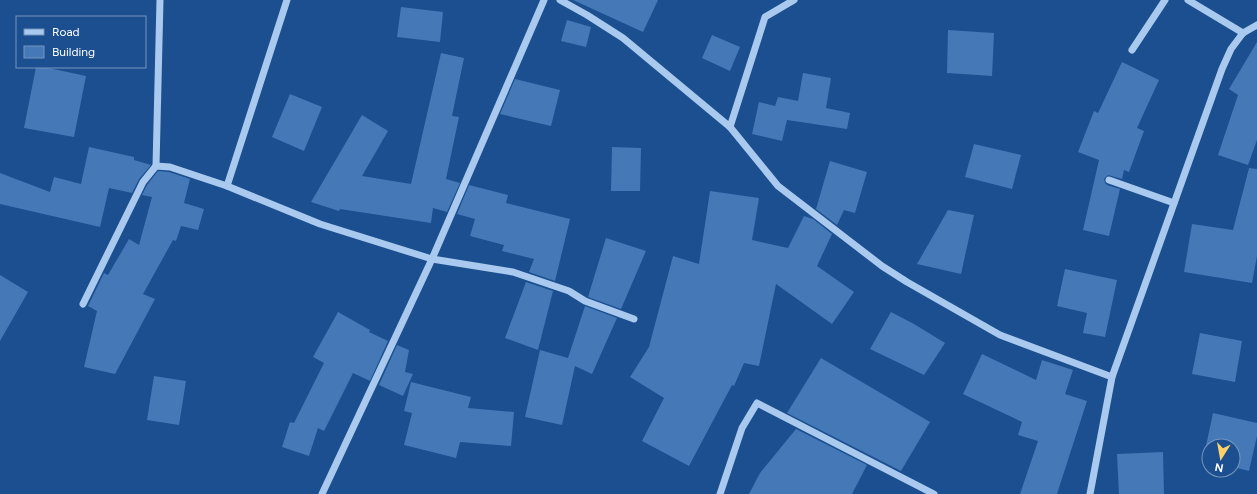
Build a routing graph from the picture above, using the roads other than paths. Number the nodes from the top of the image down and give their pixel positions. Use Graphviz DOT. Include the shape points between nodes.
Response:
graph roads {
  1 [pos="160,0"];
  2 [pos="287,0"];
  3 [pos="544,0"];
  4 [pos="560,0"];
  5 [pos="794,0"];
  6 [pos="1165,0"];
  7 [pos="1188,0"];
  8 [pos="1257,25"];
  9 [pos="1243,33"];
  10 [pos="1132,50"];
  11 [pos="730,127"];
  12 [pos="156,166"];
  13 [pos="1109,180"];
  14 [pos="227,186"];
  15 [pos="1174,203"];
  16 [pos="432,259"];
  17 [pos="83,304"];
  18 [pos="634,319"];
  19 [pos="1112,377"];
  20 [pos="923,491"];
  21 [pos="322,494"];
  22 [pos="720,494"];
  23 [pos="934,494"];
  24 [pos="1090,494"];
  1 -- 12 [label="street"];
  2 -- 14 [label="street"];
  3 -- 16 [label="street"];
  4 -- 11 [label="street" via="623,38"];
  5 -- 11 [label="street" via="765,17"];
  6 -- 10 [label="street"];
  7 -- 9 [label="street"];
  8 -- 9 [label="street"];
  9 -- 15 [label="street" via="1231,49 1222,69"];
  11 -- 19 [label="street" via="778,186 882,266 1000,335"];
  12 -- 14 [label="street" via="170,166"];
  12 -- 17 [label="street" via="143,182"];
  13 -- 15 [label="street"];
  14 -- 16 [label="street" via="320,224"];
  15 -- 19 [label="street"];
  16 -- 18 [label="street" via="513,272"];
  16 -- 21 [label="street"];
  19 -- 24 [label="street"];
  20 -- 22 [label="street" via="870,460 757,403 742,428"];
  20 -- 23 [label="street"];
}
